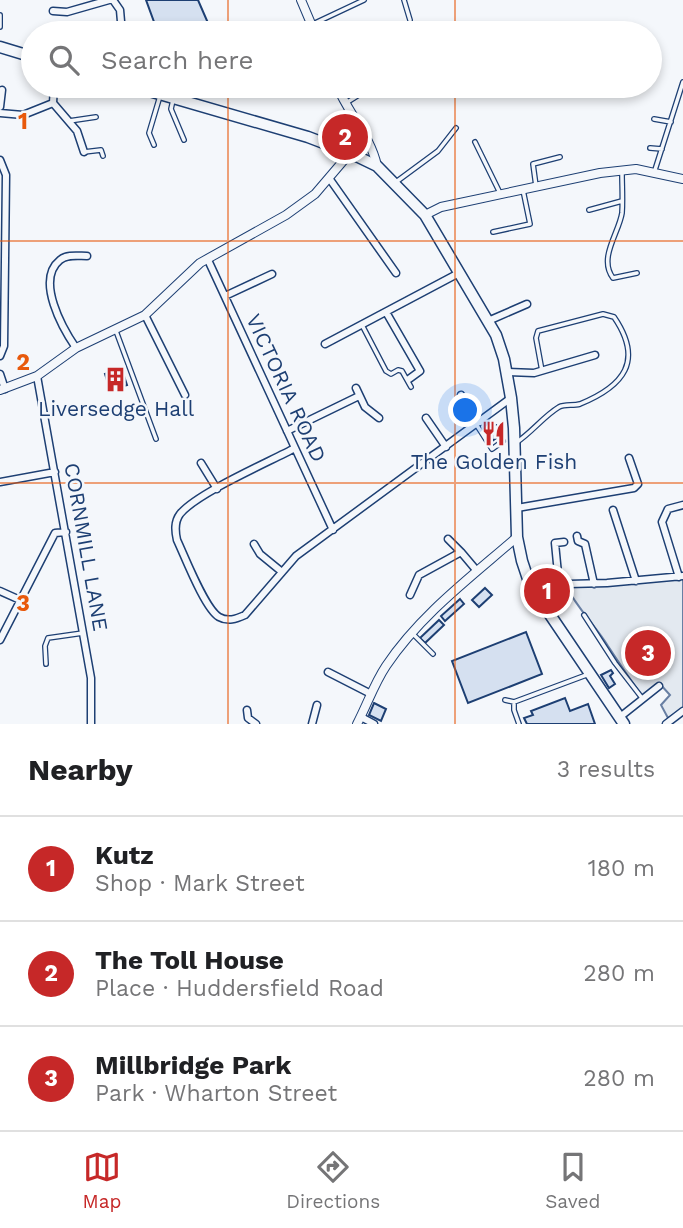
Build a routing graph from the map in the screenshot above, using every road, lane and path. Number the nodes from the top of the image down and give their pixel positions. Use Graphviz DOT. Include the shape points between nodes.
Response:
graph roads {
  1 [pos="111,0"];
  2 [pos="301,0"];
  3 [pos="364,0"];
  4 [pos="404,0"];
  5 [pos="53,11"];
  6 [pos="0,15"];
  7 [pos="410,20"];
  8 [pos="121,21"];
  9 [pos="310,21"];
  10 [pos="327,21"];
  11 [pos="0,27"];
  12 [pos="0,47"];
  13 [pos="21,53"];
  14 [pos="683,82"];
  15 [pos="2,90"];
  16 [pos="53,98"];
  17 [pos="159,98"];
  18 [pos="173,98"];
  19 [pos="342,98"];
  20 [pos="354,98"];
  21 [pos="53,103"];
  22 [pos="345,104"];
  23 [pos="0,107"];
  24 [pos="0,113"];
  25 [pos="96,117"];
  26 [pos="654,119"];
  27 [pos="69,121"];
  28 [pos="671,122"];
  29 [pos="456,128"];
  30 [pos="184,140"];
  31 [pos="475,142"];
  32 [pos="154,145"];
  33 [pos="650,148"];
  34 [pos="662,149"];
  35 [pos="84,152"];
  36 [pos="350,153"];
  37 [pos="103,156"];
  38 [pos="560,157"];
  39 [pos="0,160"];
  40 [pos="377,166"];
  41 [pos="622,170"];
  42 [pos="654,173"];
  43 [pos="329,178"];
  44 [pos="683,179"];
  45 [pos="395,184"];
  46 [pos="537,188"];
  47 [pos="523,190"];
  48 [pos="500,195"];
  49 [pos="622,201"];
  50 [pos="589,210"];
  51 [pos="425,215"];
  52 [pos="493,232"];
  53 [pos="87,256"];
  54 [pos="208,260"];
  55 [pos="461,272"];
  56 [pos="396,273"];
  57 [pos="637,273"];
  58 [pos="272,274"];
  59 [pos="225,296"];
  60 [pos="527,304"];
  61 [pos="386,312"];
  62 [pos="145,315"];
  63 [pos="488,321"];
  64 [pos="362,325"];
  65 [pos="115,329"];
  66 [pos="325,344"];
  67 [pos="76,348"];
  68 [pos="595,355"];
  69 [pos="0,356"];
  70 [pos="542,371"];
  71 [pos="507,372"];
  72 [pos="0,374"];
  73 [pos="37,376"];
  74 [pos="409,379"];
  75 [pos="411,387"];
  76 [pos="356,388"];
  77 [pos="2,389"];
  78 [pos="185,395"];
  79 [pos="461,395"];
  80 [pos="359,396"];
  81 [pos="511,398"];
  82 [pos="379,418"];
  83 [pos="426,418"];
  84 [pos="478,423"];
  85 [pos="287,431"];
  86 [pos="156,439"];
  87 [pos="503,441"];
  88 [pos="446,447"];
  89 [pos="295,448"];
  90 [pos="515,448"];
  91 [pos="629,458"];
  92 [pos="201,463"];
  93 [pos="55,472"];
  94 [pos="0,482"];
  95 [pos="216,489"];
  96 [pos="683,505"];
  97 [pos="517,508"];
  98 [pos="613,510"];
  99 [pos="333,530"];
  100 [pos="66,532"];
  101 [pos="577,536"];
  102 [pos="517,537"];
  103 [pos="448,539"];
  104 [pos="564,542"];
  105 [pos="254,544"];
  106 [pos="461,552"];
  107 [pos="477,571"];
  108 [pos="282,572"];
  109 [pos="681,576"];
  110 [pos="636,581"];
  111 [pos="559,584"];
  112 [pos="594,584"];
  113 [pos="530,585"];
  114 [pos="0,590"];
  115 [pos="410,595"];
  116 [pos="20,600"];
  117 [pos="584,615"];
  118 [pos="83,633"];
  119 [pos="412,633"];
  120 [pos="0,640"];
  121 [pos="433,654"];
  122 [pos="46,664"];
  123 [pos="328,672"];
  124 [pos="590,673"];
  125 [pos="659,686"];
  126 [pos="371,694"];
  127 [pos="643,699"];
  128 [pos="505,700"];
  129 [pos="514,702"];
  130 [pos="317,705"];
  131 [pos="247,710"];
  132 [pos="683,711"];
  133 [pos="359,720"];
  134 [pos="622,721"];
  135 [pos="92,724"];
  136 [pos="256,724"];
  137 [pos="312,724"];
  138 [pos="374,724"];
  139 [pos="519,724"];
  140 [pos="666,724"];
  1 -- 5 [label="street" via="67,12"];
  1 -- 8 [label="street" via="120,10"];
  2 -- 9 [label="street"];
  3 -- 10 [label="lane"];
  4 -- 7 [label="lane"];
  6 -- 11 [label="lane"];
  12 -- 13 [label="main road"];
  14 -- 28 [label="lane"];
  15 -- 23 [label="street"];
  16 -- 21 [label="street"];
  17 -- 32 [label="lane" via="149,132"];
  18 -- 30 [label="lane" via="171,109"];
  18 -- 36 [label="main road"];
  19 -- 22 [label="street"];
  20 -- 22 [label="lane"];
  21 -- 24 [label="street" via="23,115"];
  21 -- 27 [label="street"];
  22 -- 40 [label="street" via="375,153"];
  25 -- 27 [label="lane"];
  26 -- 28 [label="lane"];
  27 -- 35 [label="street" via="78,131"];
  28 -- 34 [label="lane"];
  29 -- 45 [label="lane" via="438,151"];
  31 -- 48 [label="lane"];
  33 -- 34 [label="lane"];
  34 -- 42 [label="lane"];
  35 -- 37 [label="lane" via="101,150"];
  36 -- 40 [label="main road"];
  36 -- 43 [label="street"];
  38 -- 46 [label="lane" via="533,164"];
  39 -- 69 [label="street" via="6,175 4,346"];
  40 -- 45 [label="main road"];
  41 -- 42 [label="street"];
  41 -- 46 [label="street"];
  41 -- 49 [label="lane"];
  42 -- 44 [label="street"];
  43 -- 54 [label="street" via="286,215"];
  43 -- 56 [label="street"];
  45 -- 51 [label="main road"];
  46 -- 47 [label="street"];
  47 -- 48 [label="street"];
  47 -- 52 [label="lane" via="530,224"];
  48 -- 51 [label="street" via="441,207"];
  49 -- 50 [label="lane"];
  49 -- 57 [label="lane" via="609,267 613,278"];
  51 -- 55 [label="main road"];
  53 -- 67 [label="street" via="60,260 51,278 55,312"];
  54 -- 59 [label="street, VICTORIA ROAD"];
  54 -- 62 [label="street"];
  55 -- 61 [label="street"];
  55 -- 63 [label="main road"];
  58 -- 59 [label="street"];
  59 -- 85 [label="street, VICTORIA ROAD"];
  60 -- 63 [label="street"];
  61 -- 64 [label="street"];
  61 -- 74 [label="street" via="420,371"];
  62 -- 65 [label="street"];
  62 -- 78 [label="street"];
  63 -- 71 [label="main road"];
  64 -- 66 [label="street"];
  64 -- 75 [label="lane" via="386,372 402,371"];
  65 -- 67 [label="street"];
  65 -- 86 [label="lane"];
  67 -- 73 [label="street"];
  68 -- 70 [label="street"];
  70 -- 71 [label="street"];
  70 -- 90 [label="lane" via="538,331 603,314 614,317 627,353 624,376 586,401 559,408"];
  71 -- 81 [label="main road"];
  72 -- 77 [label="street"];
  73 -- 77 [label="street"];
  73 -- 93 [label="street, CORNMILL LANE"];
  76 -- 80 [label="street"];
  79 -- 84 [label="street"];
  80 -- 82 [label="street"];
  80 -- 85 [label="street"];
  81 -- 84 [label="street"];
  81 -- 90 [label="main road"];
  83 -- 88 [label="street"];
  84 -- 87 [label="lane" via="492,449"];
  84 -- 88 [label="street"];
  85 -- 89 [label="street, VICTORIA ROAD"];
  88 -- 99 [label="street"];
  89 -- 95 [label="street"];
  89 -- 99 [label="street, VICTORIA ROAD"];
  90 -- 97 [label="main road"];
  91 -- 97 [label="street" via="638,484 634,488"];
  92 -- 95 [label="street"];
  93 -- 94 [label="street"];
  93 -- 100 [label="street, CORNMILL LANE"];
  95 -- 108 [label="street" via="179,515 175,528 210,610 234,620 245,615"];
  96 -- 109 [label="street" via="667,509 662,522"];
  97 -- 102 [label="main road"];
  98 -- 110 [label="street"];
  99 -- 108 [label="street"];
  100 -- 116 [label="street" via="55,533"];
  100 -- 118 [label="street, CORNMILL LANE"];
  101 -- 112 [label="street" via="585,544"];
  102 -- 107 [label="street"];
  102 -- 113 [label="main road"];
  103 -- 106 [label="street"];
  104 -- 111 [label="street" via="555,543"];
  105 -- 108 [label="street"];
  106 -- 107 [label="street"];
  106 -- 115 [label="street" via="419,575"];
  107 -- 119 [label="street"];
  109 -- 110 [label="street"];
  110 -- 112 [label="street"];
  111 -- 112 [label="street"];
  111 -- 113 [label="street"];
  113 -- 124 [label="main road"];
  114 -- 116 [label="street"];
  116 -- 120 [label="street"];
  117 -- 127 [label="lane"];
  118 -- 122 [label="lane" via="48,638"];
  118 -- 135 [label="street, CORNMILL LANE" via="91,678"];
  119 -- 121 [label="lane"];
  119 -- 126 [label="street"];
  123 -- 126 [label="street"];
  124 -- 129 [label="lane"];
  124 -- 134 [label="main road"];
  125 -- 127 [label="street"];
  126 -- 133 [label="street"];
  127 -- 134 [label="street"];
  128 -- 129 [label="lane"];
  129 -- 139 [label="lane"];
  130 -- 137 [label="street"];
  131 -- 136 [label="street"];
  132 -- 140 [label="street"];
  133 -- 138 [label="street"];
}
